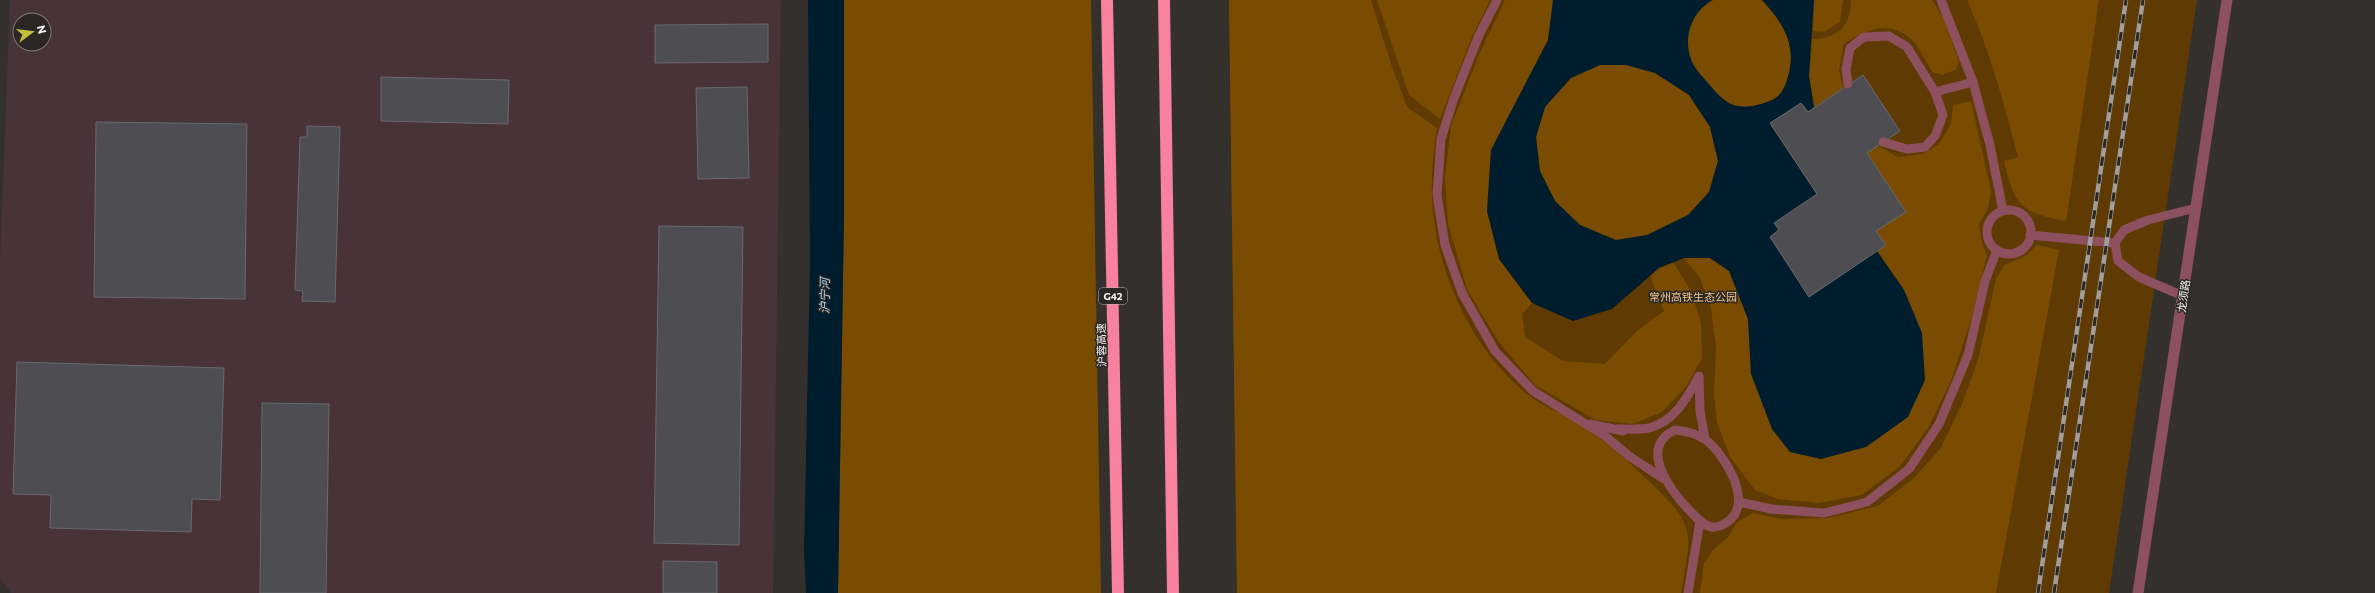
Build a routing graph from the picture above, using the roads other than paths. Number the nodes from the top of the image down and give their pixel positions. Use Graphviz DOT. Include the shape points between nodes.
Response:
graph roads {
  1 [pos="1107,0"];
  2 [pos="1164,0"];
  3 [pos="1497,0"];
  4 [pos="1941,0"];
  5 [pos="2227,0"];
  6 [pos="1973,82"];
  7 [pos="1848,84"];
  8 [pos="1935,92"];
  9 [pos="1883,142"];
  10 [pos="2196,208"];
  11 [pos="2004,211"];
  12 [pos="2030,235"];
  13 [pos="2115,243"];
  14 [pos="1997,250"];
  15 [pos="2183,296"];
  16 [pos="1668,419"];
  17 [pos="1587,424"];
  18 [pos="1618,430"];
  19 [pos="1675,430"];
  20 [pos="1661,432"];
  21 [pos="1705,439"];
  22 [pos="1659,445"];
  23 [pos="1664,479"];
  24 [pos="1739,502"];
  25 [pos="1700,521"];
  26 [pos="1118,593"];
  27 [pos="1173,593"];
  28 [pos="1688,593"];
  29 [pos="2138,593"];
  1 -- 26 [label="highway, 沪蓉高速 / G42"];
  2 -- 27 [label="highway"];
  3 -- 17 [label="lane" via="1479,36 1454,98 1441,139 1437,195 1445,245 1462,293 1495,351 1533,391"];
  4 -- 6 [label="lane"];
  5 -- 10 [label="street, 龙须路"];
  6 -- 8 [label="lane"];
  6 -- 11 [label="lane"];
  7 -- 8 [label="lane" via="1846,69 1850,48 1864,37 1889,36 1907,47"];
  8 -- 9 [label="lane" via="1943,115 1936,136 1925,147 1907,149"];
  10 -- 13 [label="lane" via="2148,220 2124,230"];
  10 -- 15 [label="street, 龙须路"];
  11 -- 12 [label="lane" via="2018,212 2023,216 2030,228"];
  11 -- 14 [label="lane" via="1992,218 1987,232 1991,245"];
  12 -- 13 [label="lane"];
  12 -- 14 [label="lane" via="2028,242 2018,252 2004,253"];
  13 -- 15 [label="lane" via="2118,262 2139,277"];
  14 -- 24 [label="lane" via="1985,281 1968,356 1940,424 1909,469 1867,502 1824,513 1771,509"];
  15 -- 29 [label="street, 龙须路"];
  16 -- 18 [label="lane" via="1648,428"];
  16 -- 20 [label="lane"];
  16 -- 21 [label="lane" via="1686,400 1700,376 1700,411"];
  17 -- 18 [label="lane"];
  17 -- 23 [label="lane"];
  18 -- 20 [label="lane"];
  19 -- 20 [label="lane"];
  19 -- 21 [label="lane"];
  19 -- 22 [label="lane" via="1664,435"];
  20 -- 22 [label="lane" via="1657,441"];
  21 -- 24 [label="lane" via="1723,457 1737,486"];
  22 -- 23 [label="lane" via="1659,462"];
  23 -- 25 [label="lane"];
  24 -- 25 [label="lane" via="1734,516 1723,525 1710,527"];
  25 -- 28 [label="lane"];
}
